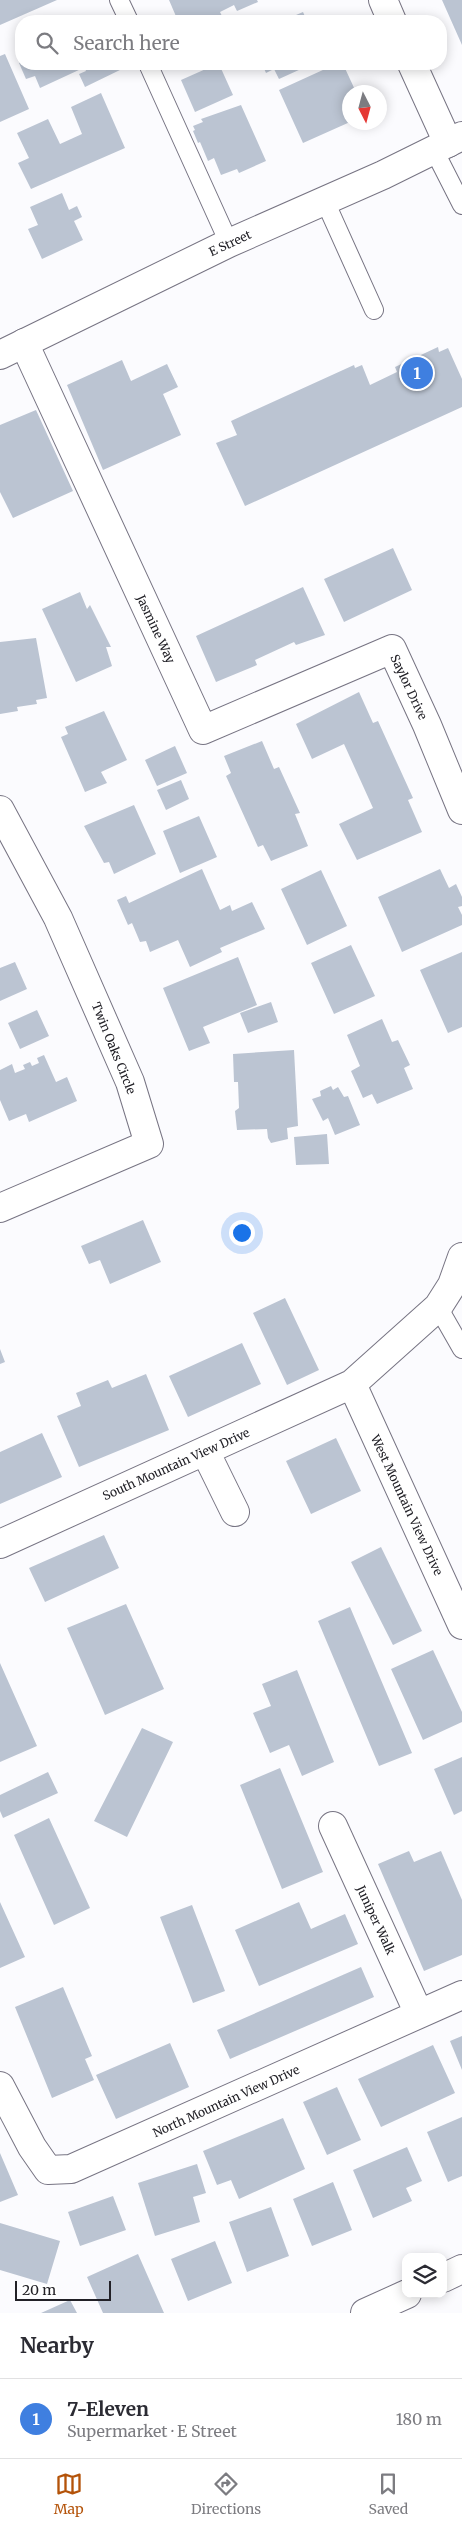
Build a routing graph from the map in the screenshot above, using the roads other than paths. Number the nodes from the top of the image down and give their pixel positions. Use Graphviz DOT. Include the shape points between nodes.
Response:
graph roads {
  1 [pos="119,0"];
  2 [pos="383,0"];
  3 [pos="126,15"];
  4 [pos="389,15"];
  5 [pos="151,70"];
  6 [pos="415,70"];
  7 [pos="448,143"];
  8 [pos="324,199"];
  9 [pos="462,205"];
  10 [pos="229,243"];
  11 [pos="374,310"];
  12 [pos="7,349"];
  13 [pos="392,648"];
  14 [pos="0,810"];
  15 [pos="462,810"];
  16 [pos="0,1208"];
  17 [pos="462,1257"];
  18 [pos="438,1307"];
  19 [pos="462,1349"];
  20 [pos="352,1384"];
  21 [pos="205,1451"];
  22 [pos="235,1512"];
  23 [pos="0,1544"];
  24 [pos="462,1625"];
  25 [pos="333,1826"];
  26 [pos="462,1995"];
  27 [pos="419,2014"];
  28 [pos="0,2086"];
  29 [pos="462,2269"];
  30 [pos="447,2276"];
  31 [pos="403,2302"];
  32 [pos="365,2313"];
  1 -- 3 [label="lane"];
  2 -- 4 [label="street"];
  5 -- 10 [label="lane"];
  6 -- 7 [label="street"];
  7 -- 8 [label="street, E Street"];
  7 -- 9 [label="lane"];
  8 -- 10 [label="street, E Street"];
  8 -- 11 [label="lane"];
  10 -- 12 [label="street, E Street"];
  12 -- 13 [label="street, Jasmine Way" via="151,618 203,730"];
  13 -- 15 [label="street, Saylor Drive"];
  14 -- 16 [label="street, Twin Oaks Circle" via="58,918 130,1082 149,1144"];
  17 -- 18 [label="street, South Mountain View Drive" via="452,1285"];
  18 -- 19 [label="lane"];
  18 -- 20 [label="street, South Mountain View Drive"];
  20 -- 21 [label="street, South Mountain View Drive"];
  20 -- 24 [label="street, West Mountain View Drive"];
  21 -- 22 [label="street"];
  21 -- 23 [label="street, South Mountain View Drive"];
  25 -- 27 [label="street, Juniper Walk"];
  26 -- 27 [label="street, North Mountain View Drive"];
  27 -- 28 [label="street, North Mountain View Drive" via="71,2169 48,2170 32,2148"];
  29 -- 30 [label="street"];
  31 -- 32 [label="street"];
}
